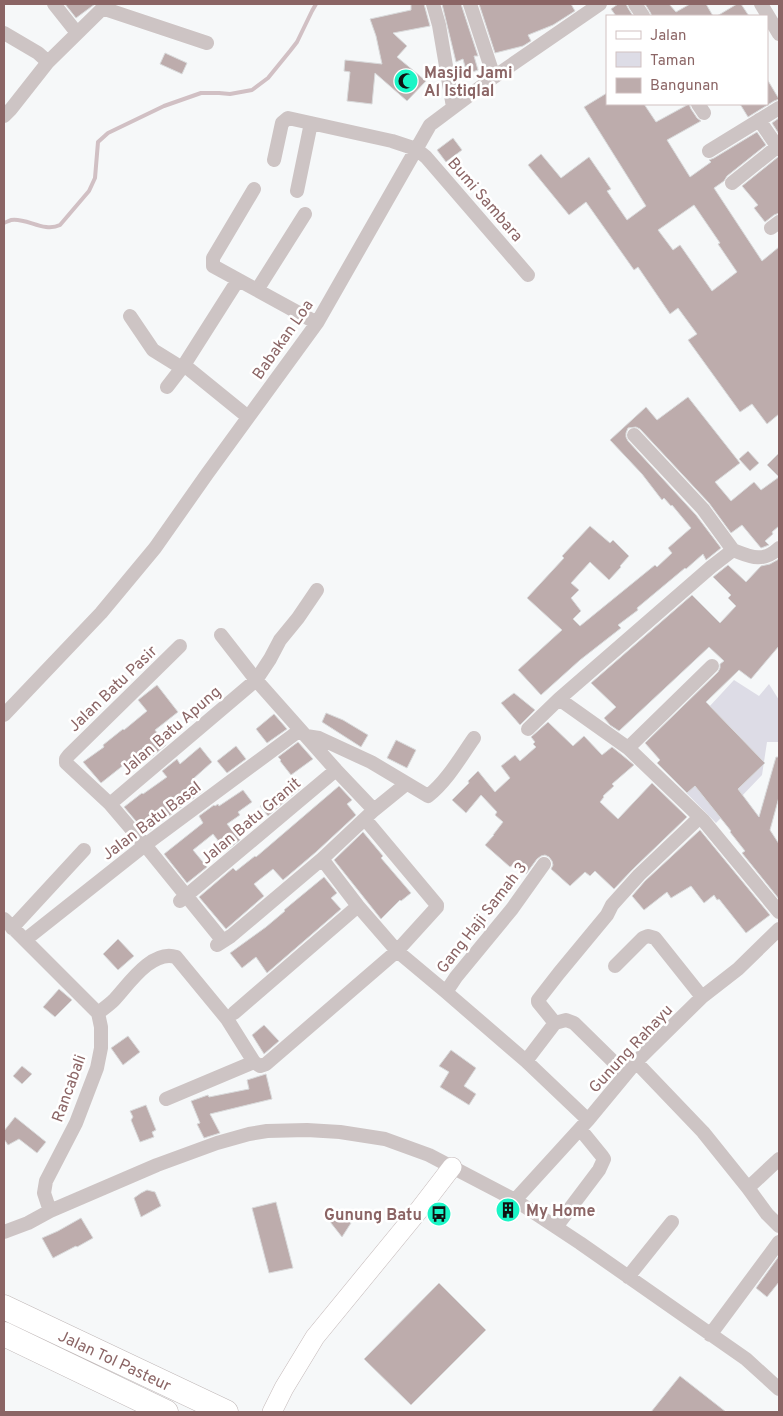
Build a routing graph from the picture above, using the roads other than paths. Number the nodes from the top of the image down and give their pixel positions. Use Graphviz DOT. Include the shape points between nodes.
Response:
graph roads {
  1 [pos="54,4"];
  2 [pos="433,4"];
  3 [pos="470,4"];
  4 [pos="600,4"];
  5 [pos="635,4"];
  6 [pos="761,4"];
  7 [pos="105,6"];
  8 [pos="642,15"];
  9 [pos="768,15"];
  10 [pos="768,16"];
  11 [pos="4,33"];
  12 [pos="77,33"];
  13 [pos="779,34"];
  14 [pos="207,43"];
  15 [pos="48,62"];
  16 [pos="494,77"];
  17 [pos="453,107"];
  18 [pos="779,108"];
  19 [pos="4,116"];
  20 [pos="759,120"];
  21 [pos="311,123"];
  22 [pos="778,148"];
  23 [pos="416,149"];
  24 [pos="709,151"];
  25 [pos="274,160"];
  26 [pos="732,183"];
  27 [pos="254,189"];
  28 [pos="297,191"];
  29 [pos="305,214"];
  30 [pos="528,275"];
  31 [pos="238,280"];
  32 [pos="257,290"];
  33 [pos="130,316"];
  34 [pos="317,323"];
  35 [pos="183,366"];
  36 [pos="167,387"];
  37 [pos="248,417"];
  38 [pos="634,435"];
  39 [pos="779,548"];
  40 [pos="733,550"];
  41 [pos="316,590"];
  42 [pos="221,635"];
  43 [pos="180,646"];
  44 [pos="712,666"];
  45 [pos="254,681"];
  46 [pos="559,699"];
  47 [pos="4,715"];
  48 [pos="528,729"];
  49 [pos="303,733"];
  50 [pos="474,738"];
  51 [pos="628,748"];
  52 [pos="336,770"];
  53 [pos="406,784"];
  54 [pos="110,804"];
  55 [pos="370,814"];
  56 [pos="700,817"];
  57 [pos="142,848"];
  58 [pos="84,850"];
  59 [pos="322,859"];
  60 [pos="544,864"];
  61 [pos="183,898"];
  62 [pos="358,906"];
  63 [pos="779,912"];
  64 [pos="8,923"];
  65 [pos="779,929"];
  66 [pos="25,940"];
  67 [pos="397,951"];
  68 [pos="614,966"];
  69 [pos="446,992"];
  70 [pos="702,997"];
  71 [pos="98,1013"];
  72 [pos="234,1013"];
  73 [pos="554,1023"];
  74 [pos="526,1061"];
  75 [pos="254,1062"];
  76 [pos="636,1062"];
  77 [pos="626,1074"];
  78 [pos="166,1099"];
  79 [pos="584,1125"];
  80 [pos="779,1159"];
  81 [pos="452,1167"];
  82 [pos="748,1188"];
  83 [pos="515,1200"];
  84 [pos="50,1211"];
  85 [pos="672,1222"];
  86 [pos="779,1226"];
  87 [pos="556,1227"];
  88 [pos="4,1232"];
  89 [pos="779,1242"];
  90 [pos="628,1277"];
  91 [pos="4,1307"];
  92 [pos="4,1334"];
  93 [pos="710,1335"];
  94 [pos="779,1389"];
  95 [pos="166,1412"];
  96 [pos="226,1412"];
  97 [pos="272,1412"];
  1 -- 12 [label="street"];
  2 -- 17 [label="street"];
  3 -- 16 [label="street"];
  4 -- 16 [label="street, Babakan Loa"];
  5 -- 8 [label="street"];
  6 -- 9 [label="street"];
  7 -- 12 [label="street"];
  7 -- 14 [label="street"];
  10 -- 13 [label="street"];
  11 -- 15 [label="street"];
  12 -- 15 [label="street"];
  15 -- 19 [label="street"];
  16 -- 17 [label="street, Babakan Loa"];
  17 -- 23 [label="street, Babakan Loa" via="430,125"];
  18 -- 20 [label="street"];
  20 -- 22 [label="street"];
  20 -- 24 [label="street"];
  21 -- 23 [label="street"];
  21 -- 25 [label="street" via="288,118 282,122"];
  21 -- 28 [label="street"];
  22 -- 26 [label="street"];
  23 -- 30 [label="street, Bumi Sambara"];
  23 -- 34 [label="street, Babakan Loa"];
  27 -- 31 [label="street" via="213,258 212,266"];
  29 -- 32 [label="street"];
  31 -- 32 [label="street"];
  31 -- 35 [label="street"];
  32 -- 34 [label="street"];
  33 -- 35 [label="street" via="153,350"];
  34 -- 37 [label="street, Babakan Loa"];
  35 -- 36 [label="street"];
  35 -- 37 [label="street"];
  37 -- 47 [label="street, Babakan Loa" via="155,548 102,613"];
  38 -- 40 [label="street" via="703,509"];
  39 -- 40 [label="street" via="760,559"];
  40 -- 46 [label="street"];
  41 -- 45 [label="street, Jalan Batu Apung"];
  42 -- 45 [label="street"];
  43 -- 54 [label="street, Jalan Batu Pasir" via="66,759 66,763"];
  44 -- 51 [label="street"];
  45 -- 49 [label="street"];
  45 -- 54 [label="street, Jalan Batu Apung"];
  46 -- 48 [label="street"];
  46 -- 51 [label="street"];
  49 -- 52 [label="street"];
  49 -- 53 [label="street" via="371,762"];
  49 -- 57 [label="street, Jalan Batu Basal"];
  50 -- 53 [label="street" via="428,796"];
  51 -- 56 [label="street"];
  52 -- 55 [label="street"];
  52 -- 61 [label="street, Jalan Batu Granit"];
  53 -- 55 [label="street"];
  54 -- 57 [label="street"];
  55 -- 59 [label="street"];
  55 -- 67 [label="street" via="437,905"];
  56 -- 63 [label="street"];
  56 -- 73 [label="street" via="612,905 538,1000"];
  57 -- 61 [label="street"];
  57 -- 66 [label="street, Jalan Batu Basal"];
  58 -- 64 [label="street"];
  59 -- 61 [label="street" via="223,941"];
  59 -- 62 [label="street"];
  60 -- 69 [label="street, Gang Haji Samah 3"];
  62 -- 67 [label="street"];
  62 -- 72 [label="street"];
  64 -- 66 [label="street"];
  65 -- 70 [label="street, Gunung Rahayu" via="738,969"];
  66 -- 71 [label="street"];
  67 -- 69 [label="street"];
  67 -- 75 [label="street" via="266,1064 260,1066"];
  68 -- 70 [label="street" via="643,938 655,938"];
  69 -- 74 [label="street"];
  70 -- 76 [label="street, Gunung Rahayu"];
  71 -- 75 [label="street" via="134,976 156,959 170,955 176,957 227,1019"];
  71 -- 84 [label="street, Rancabali" via="101,1048 97,1068 76,1123 46,1181 44,1193"];
  73 -- 74 [label="street"];
  73 -- 77 [label="street" via="566,1020 574,1023"];
  74 -- 79 [label="street"];
  75 -- 78 [label="street"];
  76 -- 77 [label="street, Gunung Rahayu"];
  76 -- 82 [label="street" via="703,1132"];
  77 -- 79 [label="street, Gunung Rahayu"];
  79 -- 83 [label="street, Gunung Rahayu"];
  79 -- 87 [label="street" via="604,1159"];
  80 -- 82 [label="street"];
  81 -- 83 [label="street"];
  81 -- 84 [label="street" via="385,1139 307,1130 267,1132 249,1134 189,1153"];
  81 -- 97 [label="street" via="315,1337"];
  82 -- 86 [label="street"];
  83 -- 87 [label="street"];
  84 -- 88 [label="street"];
  85 -- 90 [label="street"];
  87 -- 90 [label="street"];
  89 -- 93 [label="street"];
  90 -- 93 [label="street"];
  91 -- 96 [label="highway, Jalan Tol Pasteur"];
  92 -- 95 [label="highway, Jalan Tol Pasteur"];
  93 -- 94 [label="street" via="746,1359"];
}
